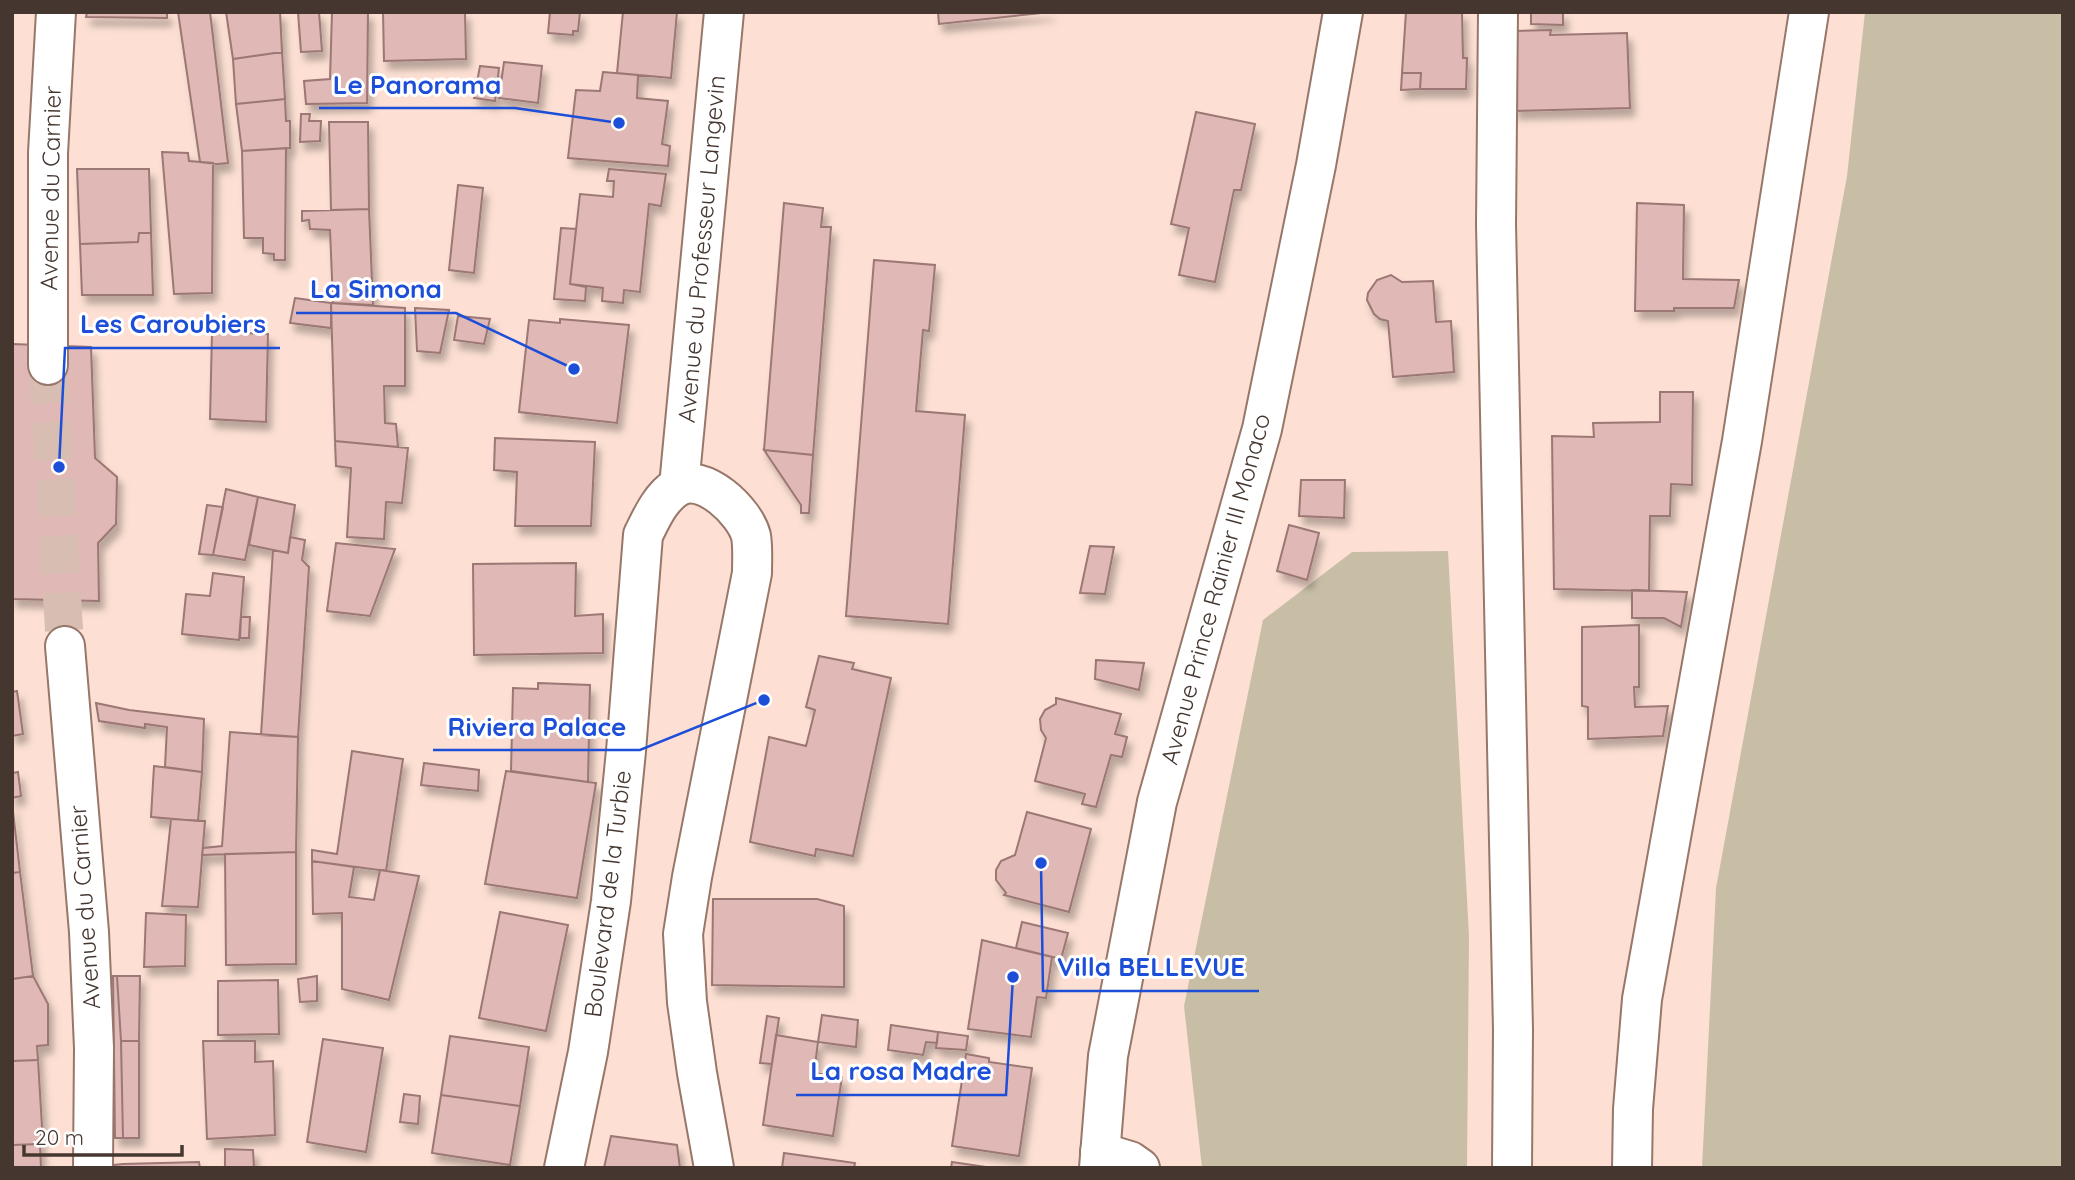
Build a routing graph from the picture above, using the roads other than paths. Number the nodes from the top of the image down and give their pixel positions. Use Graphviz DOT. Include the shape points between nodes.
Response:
graph roads {
  1 [pos="57,12"];
  2 [pos="724,12"];
  3 [pos="1343,12"];
  4 [pos="1498,12"];
  5 [pos="1809,12"];
  6 [pos="48,365"];
  7 [pos="679,486"];
  8 [pos="65,646"];
  9 [pos="1099,1160"];
  10 [pos="93,1168"];
  11 [pos="564,1168"];
  12 [pos="714,1168"];
  13 [pos="1140,1168"];
  14 [pos="1512,1168"];
  15 [pos="1632,1168"];
  1 -- 6 [label="street, Avenue du Carnier" via="48,153"];
  2 -- 7 [label="street, Avenue du Professeur Langevin"];
  3 -- 9 [label="street, Avenue Prince Rainier III Monaco" via="1262,429 1157,802 1108,1056"];
  4 -- 14 [label="street" via="1496,224"];
  5 -- 15 [label="street" via="1742,441 1642,999"];
  7 -- 11 [label="street, Boulevard de la Turbie" via="658,505 643,535 611,901 588,1052"];
  7 -- 12 [label="street" via="697,484 712,490 737,510 751,534 752,573 683,934 687,1002"];
  8 -- 10 [label="street, Avenue du Carnier" via="89,932"];
  9 -- 13 [label="street" via="1130,1161"];
}
